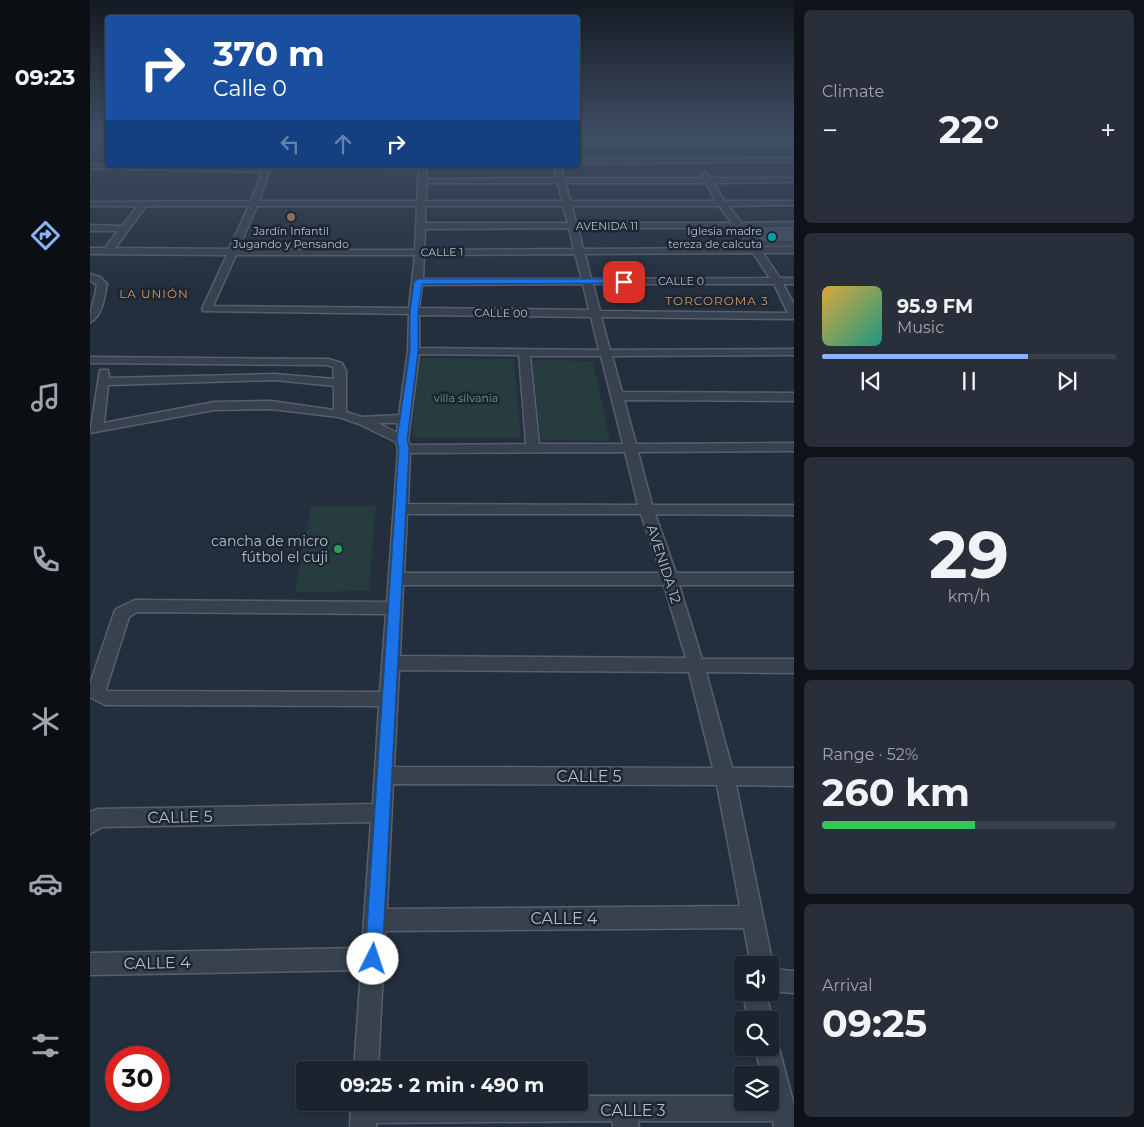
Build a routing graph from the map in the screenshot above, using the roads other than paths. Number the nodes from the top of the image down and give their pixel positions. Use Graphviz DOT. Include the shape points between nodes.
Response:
graph roads {
  1 [pos="260,185"];
  2 [pos="423,185"];
  3 [pos="563,185"];
  4 [pos="711,185"];
  5 [pos="421,202"];
  6 [pos="567,202"];
  7 [pos="794,202"];
  8 [pos="721,203"];
  9 [pos="90,204"];
  10 [pos="144,204"];
  11 [pos="254,204"];
  12 [pos="739,225"];
  13 [pos="794,225"];
  14 [pos="420,226"];
  15 [pos="572,226"];
  16 [pos="90,228"];
  17 [pos="125,229"];
  18 [pos="578,250"];
  19 [pos="756,250"];
  20 [pos="794,250"];
  21 [pos="90,251"];
  22 [pos="108,251"];
  23 [pos="233,252"];
  24 [pos="419,252"];
  25 [pos="90,277"];
  26 [pos="777,281"];
  27 [pos="794,281"];
  28 [pos="418,282"];
  29 [pos="586,282"];
  30 [pos="414,312"];
  31 [pos="595,315"];
  32 [pos="794,315"];
  33 [pos="90,319"];
  34 [pos="414,351"];
  35 [pos="524,352"];
  36 [pos="794,352"];
  37 [pos="605,353"];
  38 [pos="90,360"];
  39 [pos="106,360"];
  40 [pos="103,382"];
  41 [pos="339,383"];
  42 [pos="616,396"];
  43 [pos="794,397"];
  44 [pos="340,414"];
  45 [pos="404,419"];
  46 [pos="363,420"];
  47 [pos="93,428"];
  48 [pos="403,444"];
  49 [pos="794,447"];
  50 [pos="533,448"];
  51 [pos="630,448"];
  52 [pos="400,509"];
  53 [pos="646,509"];
  54 [pos="794,510"];
  55 [pos="396,579"];
  56 [pos="670,579"];
  57 [pos="794,579"];
  58 [pos="394,608"];
  59 [pos="391,663"];
  60 [pos="696,666"];
  61 [pos="794,666"];
  62 [pos="389,699"];
  63 [pos="384,775"];
  64 [pos="725,777"];
  65 [pos="794,777"];
  66 [pos="382,813"];
  67 [pos="94,822"];
  68 [pos="752,917"];
  69 [pos="376,920"];
  70 [pos="760,956"];
  71 [pos="373,959"];
  72 [pos="90,964"];
  73 [pos="779,981"];
  74 [pos="794,982"];
  75 [pos="769,1056"];
  76 [pos="367,1061"];
  77 [pos="364,1113"];
  78 [pos="625,1118"];
  79 [pos="785,1118"];
  1 -- 11 [label="street"];
  2 -- 5 [label="street"];
  3 -- 6 [label="street, AVENIDA 12"];
  4 -- 8 [label="street"];
  5 -- 6 [label="street"];
  5 -- 11 [label="street"];
  5 -- 14 [label="street"];
  6 -- 8 [label="street"];
  6 -- 15 [label="street, AVENIDA 12"];
  7 -- 8 [label="street"];
  8 -- 12 [label="street"];
  9 -- 10 [label="street"];
  10 -- 11 [label="street"];
  10 -- 17 [label="street"];
  11 -- 23 [label="street"];
  12 -- 13 [label="street, AVENIDA 11"];
  12 -- 15 [label="street, AVENIDA 11"];
  12 -- 19 [label="street"];
  14 -- 15 [label="street, AVENIDA 11"];
  14 -- 24 [label="street"];
  15 -- 18 [label="street, AVENIDA 12"];
  16 -- 17 [label="street"];
  17 -- 22 [label="street"];
  18 -- 19 [label="street, CALLE 1"];
  18 -- 24 [label="street, CALLE 1"];
  18 -- 29 [label="street, AVENIDA 12"];
  19 -- 20 [label="street, CALLE 1"];
  19 -- 26 [label="street"];
  21 -- 22 [label="street, CALLE 1"];
  22 -- 23 [label="street, CALLE 1"];
  23 -- 24 [label="street, CALLE 1"];
  23 -- 30 [label="street, CALLE 00" via="207,309"];
  24 -- 28 [label="street"];
  25 -- 33 [label="street" via="102,284 100,299"];
  26 -- 27 [label="street, CALLE 0"];
  26 -- 29 [label="street, CALLE 0"];
  26 -- 32 [label="street"];
  28 -- 29 [label="street, CALLE 0"];
  28 -- 30 [label="street"];
  29 -- 31 [label="street, AVENIDA 12"];
  30 -- 31 [label="street, CALLE 00"];
  30 -- 34 [label="street"];
  31 -- 32 [label="street, CALLE 00"];
  31 -- 37 [label="street, AVENIDA 12"];
  34 -- 35 [label="street"];
  34 -- 45 [label="street"];
  35 -- 37 [label="street"];
  35 -- 50 [label="street"];
  36 -- 37 [label="street"];
  37 -- 42 [label="street, AVENIDA 12"];
  38 -- 39 [label="street"];
  39 -- 40 [label="street"];
  39 -- 41 [label="street" via="328,362 338,365"];
  40 -- 41 [label="street" via="275,377"];
  40 -- 47 [label="street"];
  41 -- 44 [label="street"];
  42 -- 43 [label="street"];
  42 -- 51 [label="street, AVENIDA 12"];
  44 -- 46 [label="street"];
  44 -- 47 [label="street" via="271,405 214,406"];
  45 -- 46 [label="street"];
  45 -- 48 [label="street"];
  46 -- 48 [label="street"];
  48 -- 50 [label="street"];
  48 -- 52 [label="street"];
  49 -- 51 [label="street"];
  50 -- 51 [label="street"];
  51 -- 53 [label="street, AVENIDA 12"];
  52 -- 53 [label="street"];
  52 -- 55 [label="street"];
  53 -- 54 [label="street"];
  53 -- 56 [label="street, AVENIDA 12"];
  55 -- 56 [label="street"];
  55 -- 58 [label="street"];
  56 -- 57 [label="street"];
  56 -- 60 [label="street, AVENIDA 12"];
  58 -- 59 [label="street"];
  58 -- 62 [label="street" via="135,606 122,613 96,692 105,698"];
  59 -- 60 [label="street"];
  59 -- 62 [label="street"];
  60 -- 61 [label="street"];
  60 -- 64 [label="street, AVENIDA 12"];
  62 -- 63 [label="street"];
  63 -- 64 [label="street, CALLE 5"];
  63 -- 66 [label="street"];
  64 -- 65 [label="street, CALLE 5"];
  64 -- 68 [label="street, AVENIDA 12"];
  66 -- 67 [label="street, CALLE 5"];
  66 -- 69 [label="street"];
  68 -- 69 [label="street, CALLE 4"];
  68 -- 70 [label="street, AVENIDA 12"];
  69 -- 71 [label="street"];
  71 -- 72 [label="street, CALLE 4"];
  71 -- 76 [label="street"];
  73 -- 74 [label="street"];
  75 -- 79 [label="street"];
  77 -- 78 [label="street, CALLE 3"];
  78 -- 79 [label="street, CALLE 3"];
}
